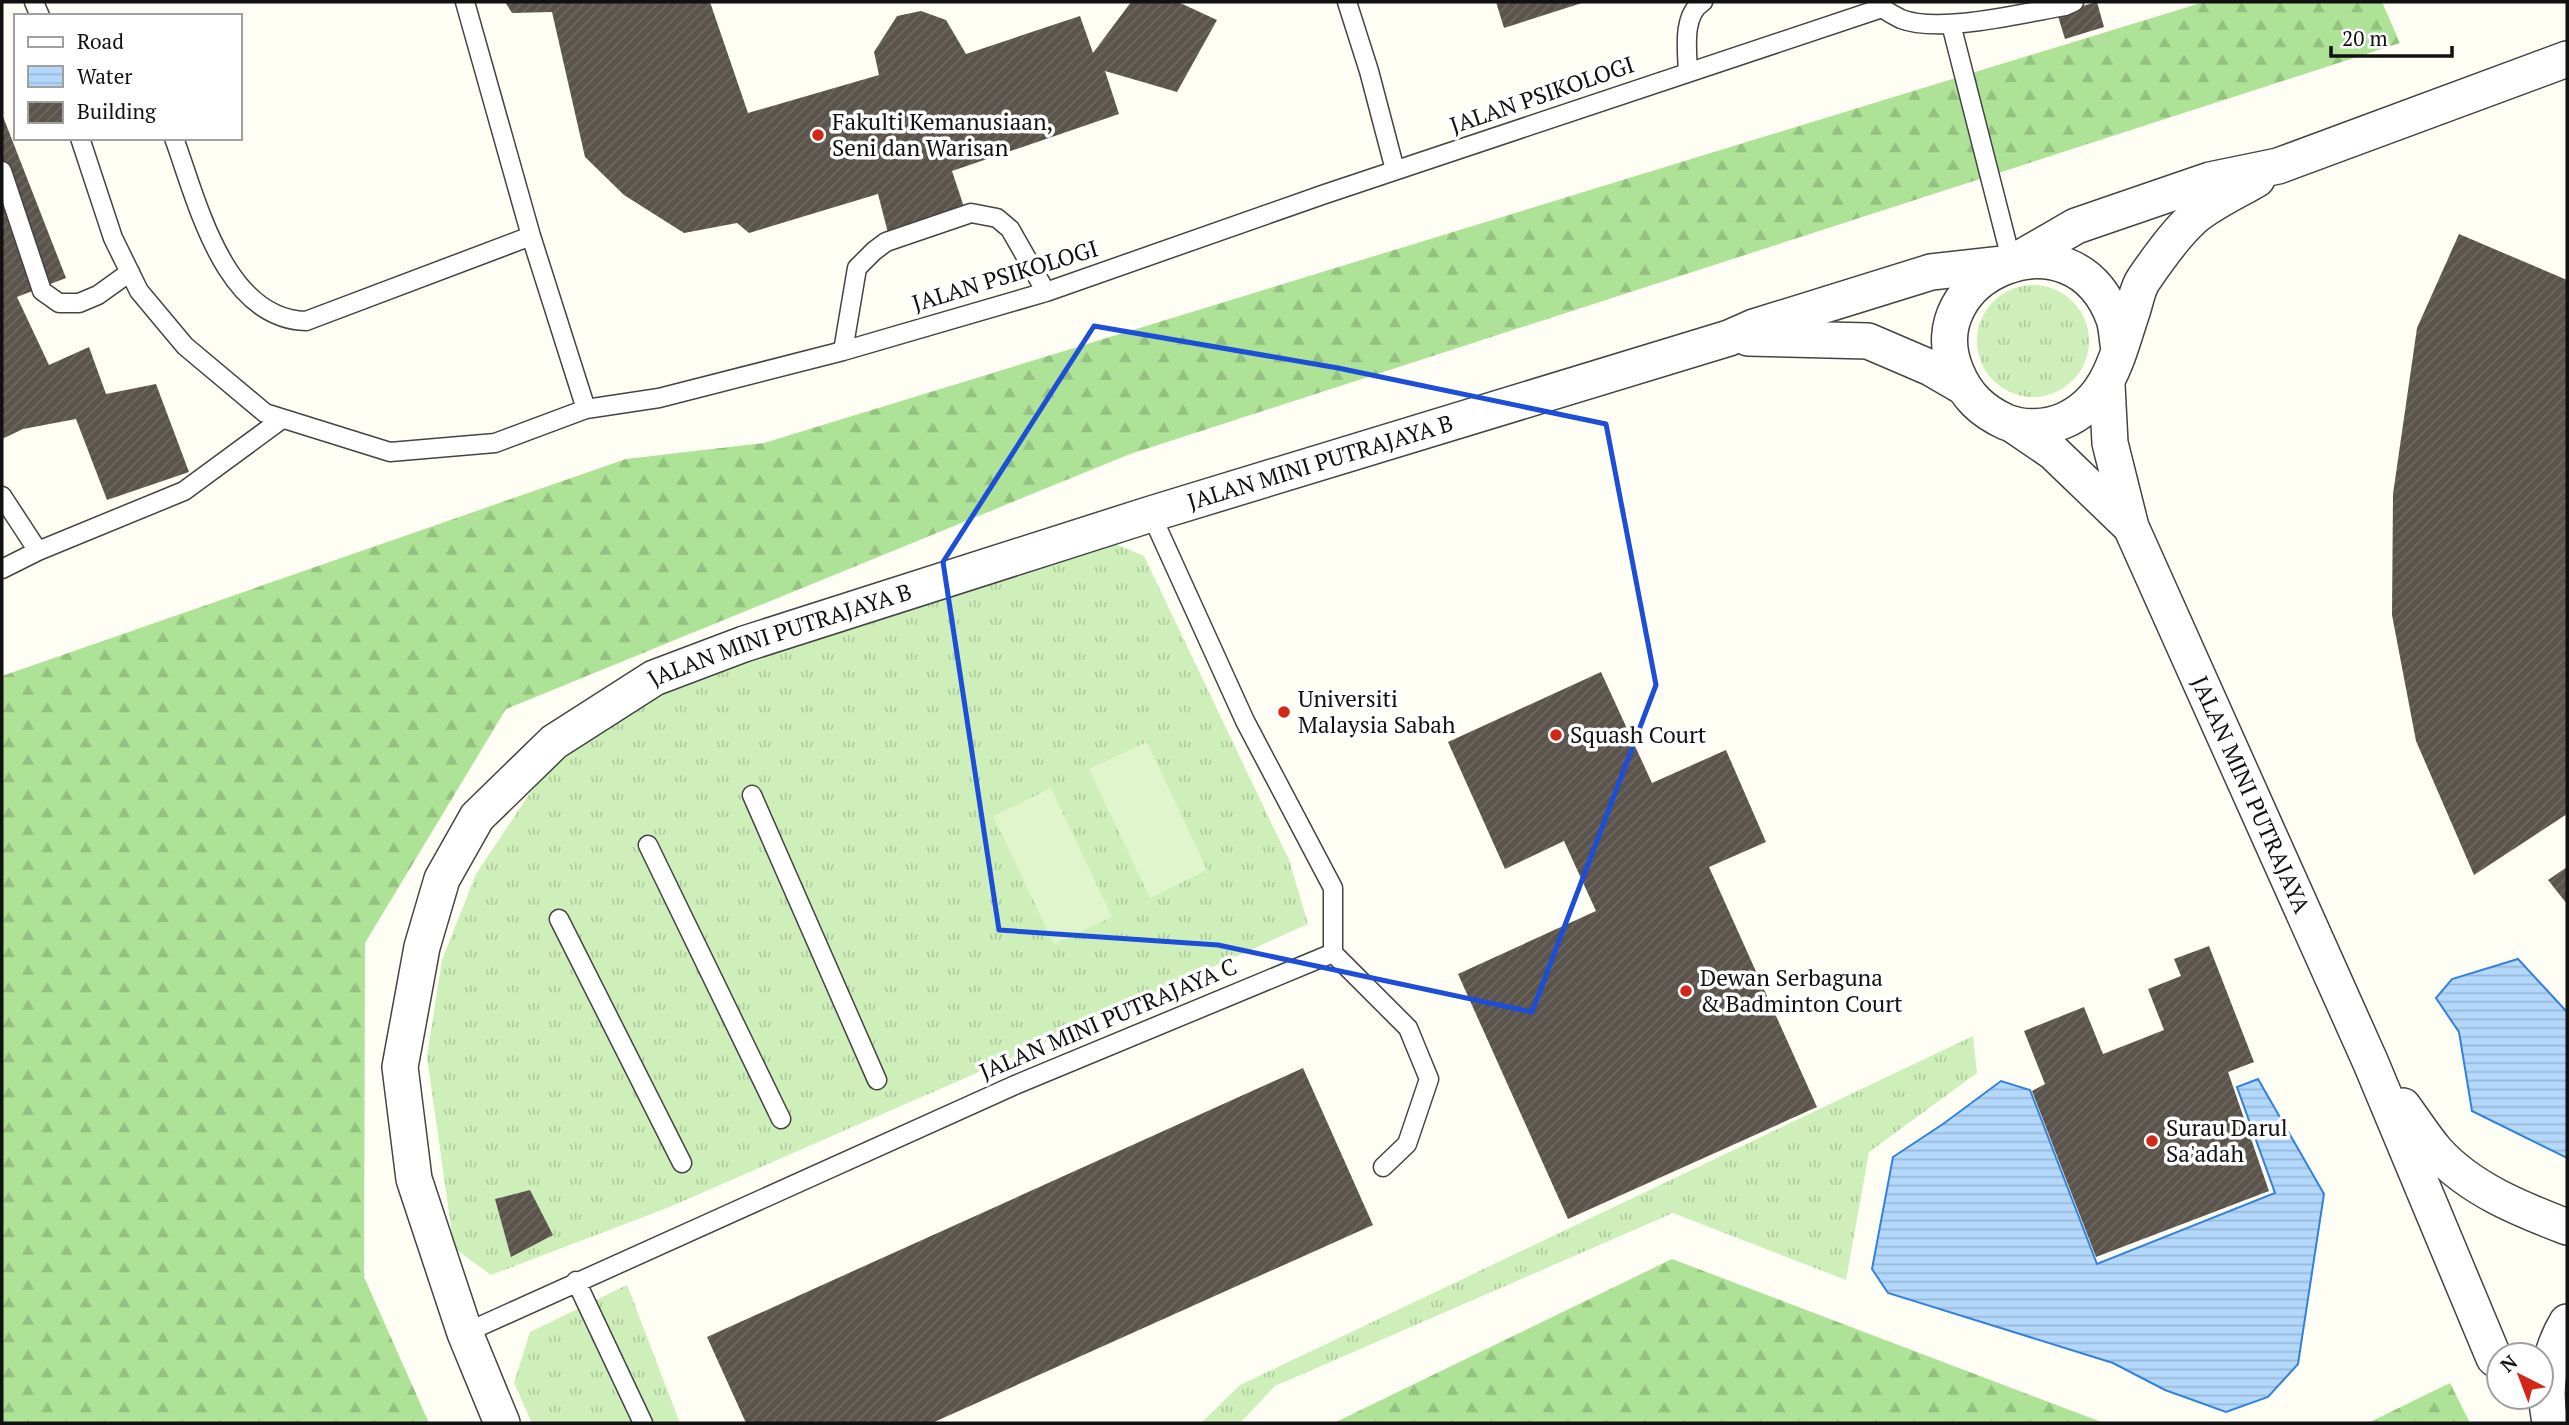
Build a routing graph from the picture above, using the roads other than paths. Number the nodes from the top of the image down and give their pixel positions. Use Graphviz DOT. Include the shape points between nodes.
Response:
graph roads {
  1 [pos="465,2"];
  2 [pos="1347,2"];
  3 [pos="1703,2"];
  4 [pos="2074,2"];
  5 [pos="1878,5"];
  6 [pos="1951,24"];
  7 [pos="2567,59"];
  8 [pos="1688,72"];
  9 [pos="81,140"];
  10 [pos="175,140"];
  11 [pos="2278,166"];
  12 [pos="1395,170"];
  13 [pos="2,171"];
  14 [pos="531,236"];
  15 [pos="2012,263"];
  16 [pos="130,272"];
  17 [pos="1046,292"];
  18 [pos="1728,338"];
  19 [pos="2119,350"];
  20 [pos="844,351"];
  21 [pos="2106,384"];
  22 [pos="1962,386"];
  23 [pos="586,409"];
  24 [pos="282,419"];
  25 [pos="2012,424"];
  26 [pos="2,496"];
  27 [pos="1151,514"];
  28 [pos="2131,527"];
  29 [pos="38,551"];
  30 [pos="2,569"];
  31 [pos="752,795"];
  32 [pos="648,845"];
  33 [pos="559,919"];
  34 [pos="1333,953"];
  35 [pos="2370,1061"];
  36 [pos="877,1080"];
  37 [pos="781,1119"];
  38 [pos="682,1163"];
  39 [pos="1383,1167"];
  40 [pos="2567,1227"];
  41 [pos="576,1280"];
  42 [pos="2567,1322"];
  43 [pos="465,1333"];
  44 [pos="2487,1341"];
  45 [pos="2555,1346"];
  46 [pos="502,1423"];
  47 [pos="643,1423"];
  1 -- 14 [label="lane"];
  2 -- 12 [label="lane"];
  3 -- 8 [label="lane" via="1692,15 1686,43"];
  4 -- 6 [label="lane, JALAN PSIKOLOGI"];
  5 -- 6 [label="lane, JALAN PSIKOLOGI" via="1902,19"];
  5 -- 8 [label="lane, JALAN PSIKOLOGI"];
  6 -- 15 [label="lane"];
  7 -- 11 [label="street"];
  8 -- 12 [label="lane, JALAN PSIKOLOGI"];
  9 -- 16 [label="lane, JALAN PSIKOLOGI" via="113,238"];
  10 -- 14 [label="lane" via="212,244 244,293 290,321 306,321"];
  11 -- 15 [label="street" via="2210,180 2076,226"];
  11 -- 19 [label="street" via="2191,219 2142,281"];
  12 -- 17 [label="lane, JALAN PSIKOLOGI"];
  13 -- 16 [label="lane" via="42,291 59,303 79,303"];
  14 -- 23 [label="lane"];
  15 -- 18 [label="street" via="1931,272"];
  15 -- 19 [label="street" via="2055,263 2093,284 2115,321"];
  15 -- 22 [label="street" via="1975,285 1961,302 1950,344"];
  16 -- 24 [label="lane, JALAN PSIKOLOGI" via="139,291 185,346 257,407"];
  17 -- 20 [label="lane, JALAN PSIKOLOGI"];
  17 -- 20 [label="lane" via="1010,229 997,218 971,213 886,242 857,268"];
  18 -- 22 [label="street" via="1868,341"];
  18 -- 27 [label="street, JALAN MINI PUTRAJAYA B"];
  19 -- 21 [label="street"];
  20 -- 23 [label="lane, JALAN PSIKOLOGI" via="659,398"];
  21 -- 25 [label="street" via="2093,402 2055,424"];
  21 -- 28 [label="street" via="2110,443"];
  22 -- 25 [label="street" via="1975,403"];
  23 -- 24 [label="lane, JALAN PSIKOLOGI" via="495,443 390,452"];
  24 -- 29 [label="lane" via="184,491"];
  25 -- 28 [label="street" via="2053,452"];
  26 -- 29 [label="lane"];
  27 -- 34 [label="lane" via="1245,721 1333,888"];
  27 -- 43 [label="street, JALAN MINI PUTRAJAYA B" via="744,644 654,678 554,743 477,817 442,878 422,947 400,1067 414,1179"];
  28 -- 35 [label="street, JALAN MINI PUTRAJAYA"];
  29 -- 30 [label="lane"];
  31 -- 36 [label="lane"];
  32 -- 37 [label="lane"];
  33 -- 38 [label="lane"];
  34 -- 39 [label="lane" via="1408,1028 1429,1079 1407,1143"];
  34 -- 41 [label="lane, JALAN MINI PUTRAJAYA C" via="1015,1084"];
  35 -- 40 [label="street" via="2437,1151 2466,1178 2516,1208"];
  35 -- 44 [label="street"];
  41 -- 43 [label="lane, JALAN MINI PUTRAJAYA C"];
  41 -- 47 [label="lane"];
  42 -- 45 [label="street"];
  43 -- 46 [label="street, JALAN MINI PUTRAJAYA B"];
}
